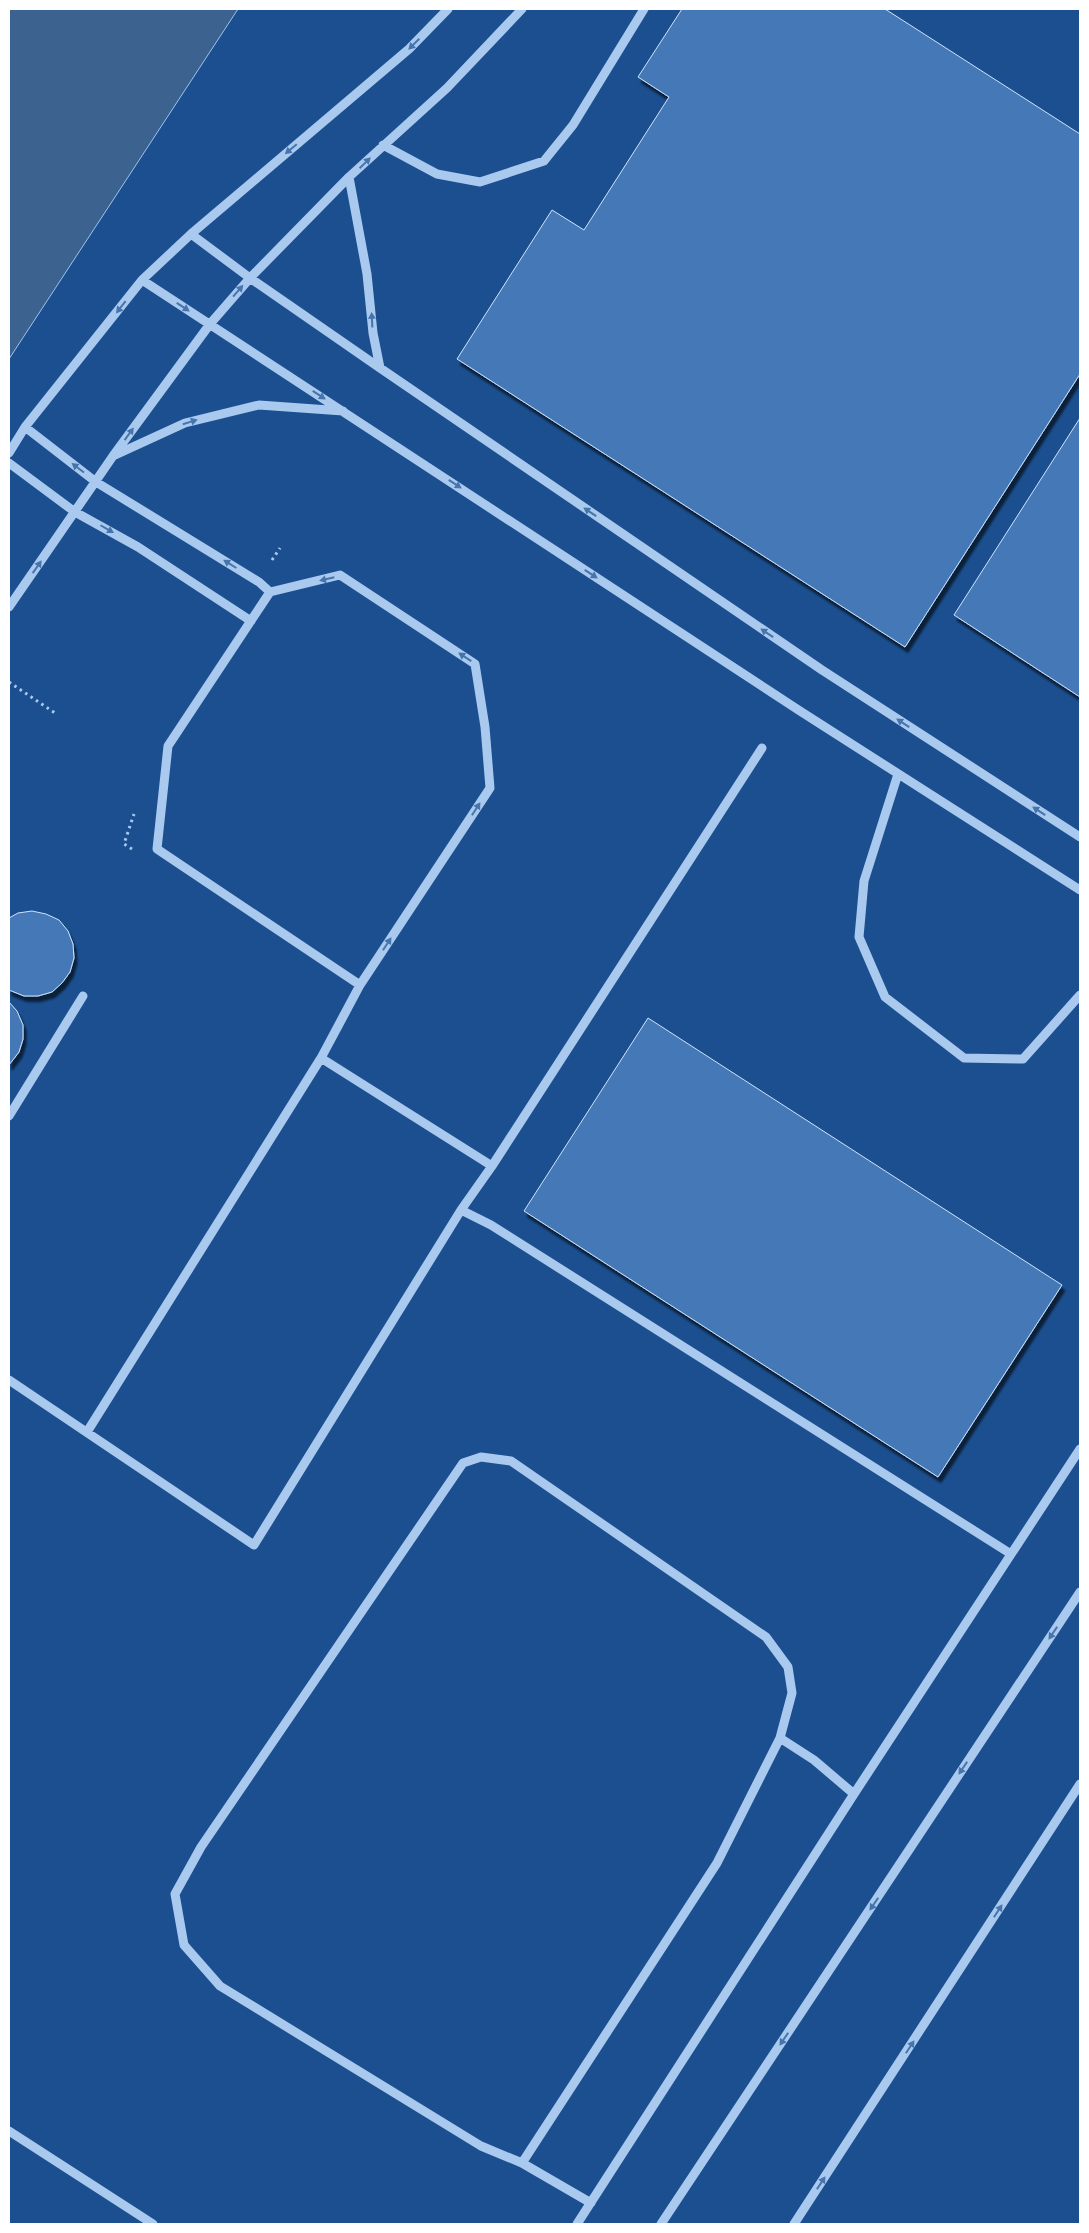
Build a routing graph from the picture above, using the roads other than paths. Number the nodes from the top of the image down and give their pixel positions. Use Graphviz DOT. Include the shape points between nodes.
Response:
graph roads {
  1 [pos="448,9"];
  2 [pos="522,9"];
  3 [pos="644,9"];
  4 [pos="383,145"];
  5 [pos="349,178"];
  6 [pos="191,234"];
  7 [pos="250,278"];
  8 [pos="142,280"];
  9 [pos="210,324"];
  10 [pos="380,368"];
  11 [pos="344,412"];
  12 [pos="25,427"];
  13 [pos="9,453"];
  14 [pos="113,456"];
  15 [pos="9,463"];
  16 [pos="96,482"];
  17 [pos="75,512"];
  18 [pos="270,592"];
  19 [pos="9,607"];
  20 [pos="251,621"];
  21 [pos="762,748"];
  22 [pos="898,774"];
  23 [pos="1080,837"];
  24 [pos="1080,890"];
  25 [pos="360,985"];
  26 [pos="1080,994"];
  27 [pos="83,996"];
  28 [pos="321,1058"];
  29 [pos="9,1116"];
  30 [pos="492,1166"];
  31 [pos="461,1210"];
  32 [pos="9,1380"];
  33 [pos="87,1432"];
  34 [pos="1080,1448"];
  35 [pos="1011,1554"];
  36 [pos="1080,1592"];
  37 [pos="780,1738"];
  38 [pos="1080,1784"];
  39 [pos="854,1794"];
  40 [pos="9,2131"];
  41 [pos="522,2163"];
  42 [pos="591,2204"];
  43 [pos="153,2224"];
  44 [pos="577,2224"];
  45 [pos="661,2224"];
  46 [pos="794,2224"];
  1 -- 6 [label="lane, one-way" via="410,49"];
  2 -- 4 [label="lane" via="447,88"];
  3 -- 4 [label="lane" via="573,125 544,161 480,182 437,174"];
  5 -- 4 [label="lane, one-way"];
  5 -- 7 [label="lane"];
  10 -- 5 [label="lane, one-way" via="373,333 368,274"];
  6 -- 7 [label="lane"];
  6 -- 8 [label="lane"];
  9 -- 7 [label="lane, one-way"];
  7 -- 10 [label="lane"];
  8 -- 9 [label="lane, one-way"];
  8 -- 12 [label="lane, one-way"];
  9 -- 11 [label="lane, one-way"];
  14 -- 9 [label="lane, one-way"];
  23 -- 10 [label="lane, one-way" via="822,670"];
  14 -- 11 [label="lane, one-way" via="185,423 259,405"];
  11 -- 22 [label="lane, one-way"];
  12 -- 13 [label="lane"];
  16 -- 12 [label="lane, one-way"];
  14 -- 16 [label="lane"];
  15 -- 17 [label="lane"];
  16 -- 17 [label="lane"];
  18 -- 16 [label="lane, one-way" via="259,582"];
  19 -- 17 [label="lane, one-way"];
  17 -- 20 [label="lane, one-way" via="138,547"];
  18 -- 20 [label="lane"];
  25 -- 18 [label="lane, one-way" via="490,788 475,664 340,576"];
  20 -- 25 [label="lane" via="168,746 157,849"];
  21 -- 30 [label="lane"];
  22 -- 24 [label="lane"];
  22 -- 26 [label="lane" via="864,881 859,937 885,998 964,1058 1023,1059"];
  25 -- 28 [label="lane"];
  27 -- 29 [label="lane"];
  28 -- 30 [label="lane"];
  28 -- 33 [label="lane"];
  30 -- 31 [label="lane"];
  31 -- 33 [label="lane" via="254,1545"];
  31 -- 35 [label="lane" via="491,1225"];
  32 -- 33 [label="lane"];
  34 -- 35 [label="lane"];
  35 -- 39 [label="lane"];
  36 -- 45 [label="lane, one-way"];
  37 -- 39 [label="lane" via="814,1760"];
  37 -- 41 [label="lane" via="717,1863"];
  37 -- 41 [label="lane" via="792,1693 788,1667 766,1637 511,1461 480,1457 463,1463 201,1847 175,1894 184,1945 220,1986 481,2146"];
  46 -- 38 [label="lane, one-way"];
  39 -- 42 [label="lane"];
  40 -- 43 [label="lane"];
  41 -- 42 [label="lane"];
  42 -- 44 [label="lane"];
}
